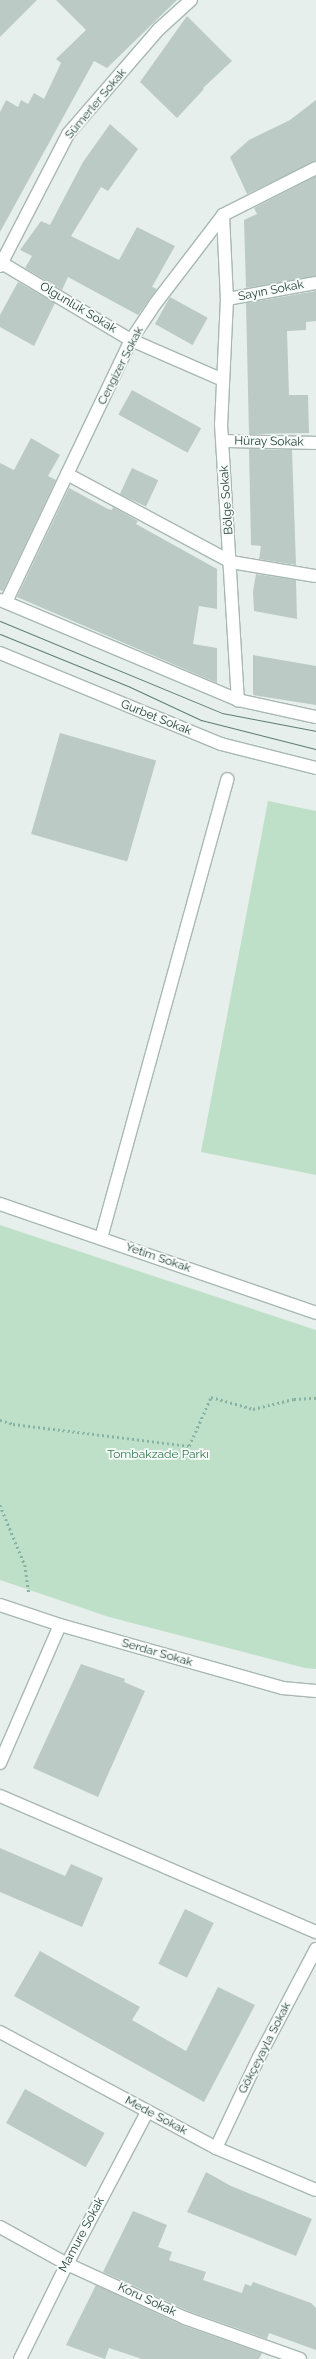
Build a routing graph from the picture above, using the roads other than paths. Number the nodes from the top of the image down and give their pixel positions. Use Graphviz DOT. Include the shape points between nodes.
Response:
graph roads {
  1 [pos="191,0"];
  2 [pos="316,168"];
  3 [pos="222,215"];
  4 [pos="1,264"];
  5 [pos="316,283"];
  6 [pos="227,300"];
  7 [pos="131,340"];
  8 [pos="223,380"];
  9 [pos="223,441"];
  10 [pos="316,443"];
  11 [pos="67,474"];
  12 [pos="231,562"];
  13 [pos="316,576"];
  14 [pos="3,601"];
  15 [pos="0,653"];
  16 [pos="238,700"];
  17 [pos="316,717"];
  18 [pos="316,768"];
  19 [pos="227,779"];
  20 [pos="0,1204"];
  21 [pos="101,1238"];
  22 [pos="316,1313"];
  23 [pos="0,1604"];
  24 [pos="60,1625"];
  25 [pos="316,1692"];
  26 [pos="0,1763"];
  27 [pos="0,1796"];
  28 [pos="316,1932"];
  29 [pos="316,1949"];
  30 [pos="0,2032"];
  31 [pos="147,2112"];
  32 [pos="216,2148"];
  33 [pos="316,2190"];
  34 [pos="0,2228"];
  35 [pos="67,2264"];
  36 [pos="20,2359"];
  37 [pos="300,2359"];
  1 -- 4 [label="street, Sümerler Sokak" via="159,29 68,134"];
  2 -- 3 [label="street, Cengizer Sokak"];
  3 -- 6 [label="street, Bölge Sokak"];
  3 -- 7 [label="street, Cengizer Sokak"];
  4 -- 7 [label="street, Olgunluk Sokak"];
  5 -- 6 [label="street, Sayın Sokak"];
  6 -- 8 [label="street, Bölge Sokak"];
  7 -- 8 [label="street, Olgunluk Sokak"];
  7 -- 11 [label="street, Cengizer Sokak"];
  8 -- 9 [label="street, Bölge Sokak"];
  9 -- 10 [label="street, Hüray Sokak"];
  9 -- 12 [label="street, Bölge Sokak"];
  11 -- 12 [label="street"];
  11 -- 14 [label="street, Cengizer Sokak"];
  12 -- 13 [label="street"];
  12 -- 16 [label="street, Bölge Sokak"];
  14 -- 16 [label="street"];
  15 -- 18 [label="street, Gurbet Sokak" via="222,744"];
  16 -- 17 [label="street"];
  19 -- 21 [label="street"];
  20 -- 21 [label="street, Yetim Sokak"];
  21 -- 22 [label="street, Yetim Sokak"];
  23 -- 24 [label="street, Serdar Sokak"];
  24 -- 25 [label="street, Serdar Sokak" via="282,1688"];
  24 -- 26 [label="street"];
  27 -- 28 [label="street"];
  29 -- 32 [label="street, Gökçeyayla Sokak" via="259,2057"];
  30 -- 31 [label="street, Mede Sokak"];
  31 -- 32 [label="street, Mede Sokak"];
  31 -- 35 [label="street, Mamure Sokak"];
  32 -- 33 [label="street, Mede Sokak"];
  34 -- 35 [label="street, Koru Sokak"];
  35 -- 36 [label="street, Mamure Sokak"];
  35 -- 37 [label="street, Koru Sokak" via="186,2318"];
}
